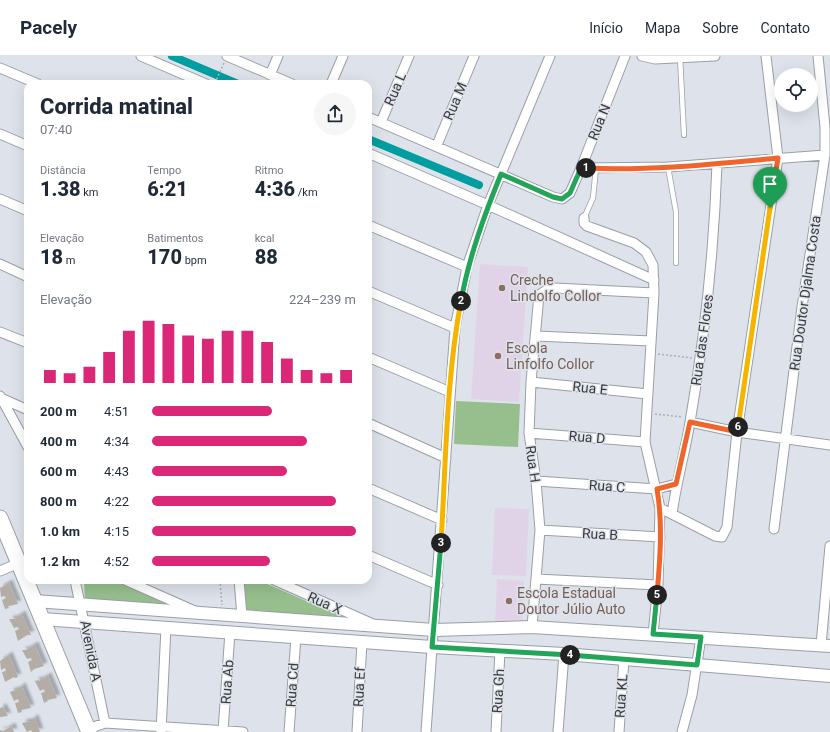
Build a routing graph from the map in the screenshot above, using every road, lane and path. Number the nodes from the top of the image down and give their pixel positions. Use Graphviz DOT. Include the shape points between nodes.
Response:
graph roads {
  1 [pos="141,56"];
  2 [pos="227,56"];
  3 [pos="278,56"];
  4 [pos="343,56"];
  5 [pos="409,56"];
  6 [pos="474,56"];
  7 [pos="550,56"];
  8 [pos="625,56"];
  9 [pos="642,56"];
  10 [pos="715,56"];
  11 [pos="766,56"];
  12 [pos="818,56"];
  13 [pos="680,57"];
  14 [pos="0,68"];
  15 [pos="221,70"];
  16 [pos="270,75"];
  17 [pos="28,80"];
  18 [pos="193,80"];
  19 [pos="216,80"];
  20 [pos="282,80"];
  21 [pos="333,80"];
  22 [pos="372,119"];
  23 [pos="381,122"];
  24 [pos="828,127"];
  25 [pos="0,134"];
  26 [pos="684,135"];
  27 [pos="24,144"];
  28 [pos="437,145"];
  29 [pos="372,155"];
  30 [pos="825,155"];
  31 [pos="778,158"];
  32 [pos="717,164"];
  33 [pos="668,167"];
  34 [pos="581,168"];
  35 [pos="596,168"];
  36 [pos="501,174"];
  37 [pos="0,199"];
  38 [pos="488,203"];
  39 [pos="24,209"];
  40 [pos="584,218"];
  41 [pos="372,227"];
  42 [pos="676,263"];
  43 [pos="0,264"];
  44 [pos="467,267"];
  45 [pos="24,275"];
  46 [pos="654,280"];
  47 [pos="372,293"];
  48 [pos="654,293"];
  49 [pos="456,328"];
  50 [pos="0,332"];
  51 [pos="536,336"];
  52 [pos="24,341"];
  53 [pos="651,341"];
  54 [pos="650,353"];
  55 [pos="699,358"];
  56 [pos="372,359"];
  57 [pos="531,382"];
  58 [pos="450,392"];
  59 [pos="648,394"];
  60 [pos="1,397"];
  61 [pos="24,408"];
  62 [pos="646,413"];
  63 [pos="690,420"];
  64 [pos="372,425"];
  65 [pos="738,432"];
  66 [pos="529,433"];
  67 [pos="784,439"];
  68 [pos="24,440"];
  69 [pos="645,442"];
  70 [pos="830,445"];
  71 [pos="446,458"];
  72 [pos="536,481"];
  73 [pos="676,484"];
  74 [pos="657,489"];
  75 [pos="372,490"];
  76 [pos="660,508"];
  77 [pos="672,514"];
  78 [pos="0,518"];
  79 [pos="442,520"];
  80 [pos="774,529"];
  81 [pos="540,530"];
  82 [pos="660,537"];
  83 [pos="830,546"];
  84 [pos="372,556"];
  85 [pos="19,563"];
  86 [pos="829,566"];
  87 [pos="0,571"];
  88 [pos="24,575"];
  89 [pos="536,579"];
  90 [pos="28,584"];
  91 [pos="76,584"];
  92 [pos="134,584"];
  93 [pos="220,584"];
  94 [pos="239,584"];
  95 [pos="283,584"];
  96 [pos="438,585"];
  97 [pos="658,585"];
  98 [pos="35,601"];
  99 [pos="81,604"];
  100 [pos="200,613"];
  101 [pos="222,615"];
  102 [pos="242,616"];
  103 [pos="42,619"];
  104 [pos="85,621"];
  105 [pos="375,625"];
  106 [pos="166,627"];
  107 [pos="532,627"];
  108 [pos="434,630"];
  109 [pos="230,632"];
  110 [pos="653,634"];
  111 [pos="296,637"];
  112 [pos="701,637"];
  113 [pos="362,642"];
  114 [pos="826,646"];
  115 [pos="432,647"];
  116 [pos="500,650"];
  117 [pos="564,654"];
  118 [pos="624,659"];
  119 [pos="697,665"];
  120 [pos="830,676"];
  121 [pos="104,723"];
  122 [pos="161,730"];
  123 [pos="88,731"];
  124 [pos="223,731"];
  125 [pos="243,732"];
  126 [pos="289,732"];
  127 [pos="357,732"];
  128 [pos="426,732"];
  129 [pos="496,732"];
  130 [pos="558,732"];
  131 [pos="619,732"];
  132 [pos="682,732"];
  1 -- 18 [label="street"];
  2 -- 16 [label="street"];
  3 -- 16 [label="street"];
  4 -- 21 [label="street"];
  5 -- 23 [label="street, Rua L"];
  6 -- 28 [label="street, Rua M"];
  7 -- 36 [label="street"];
  8 -- 34 [label="street, Rua N"];
  9 -- 13 [label="street" via="655,59"];
  10 -- 13 [label="street"];
  11 -- 31 [label="street"];
  12 -- 24 [label="street, Rua Doutor Djalma Costa"];
  13 -- 26 [label="lane"];
  14 -- 17 [label="street"];
  15 -- 19 [label="path"];
  16 -- 20 [label="street"];
  22 -- 23 [label="street"];
  23 -- 28 [label="street"];
  24 -- 30 [label="street, Rua Doutor Djalma Costa"];
  25 -- 27 [label="street"];
  28 -- 36 [label="street"];
  29 -- 38 [label="street"];
  30 -- 31 [label="street"];
  30 -- 67 [label="street, Rua Doutor Djalma Costa"];
  31 -- 32 [label="street"];
  31 -- 65 [label="street"];
  32 -- 33 [label="street"];
  32 -- 55 [label="street, Rua das Flores" via="713,249"];
  33 -- 35 [label="street"];
  33 -- 42 [label="lane" via="676,212"];
  34 -- 35 [label="street"];
  34 -- 36 [label="street, Rua N" via="566,197 557,199"];
  35 -- 40 [label="lane" via="593,198"];
  36 -- 38 [label="street"];
  37 -- 39 [label="street"];
  38 -- 44 [label="street"];
  38 -- 46 [label="street"];
  40 -- 46 [label="street" via="584,224 634,243 646,252 653,266"];
  41 -- 44 [label="street"];
  43 -- 45 [label="street"];
  44 -- 49 [label="street"];
  46 -- 48 [label="street"];
  47 -- 49 [label="street"];
  48 -- 51 [label="street, Rua H" via="555,288 543,291 538,301"];
  48 -- 53 [label="street"];
  49 -- 58 [label="street"];
  50 -- 52 [label="street"];
  51 -- 53 [label="street"];
  51 -- 57 [label="street, Rua H"];
  53 -- 54 [label="street"];
  54 -- 55 [label="path"];
  54 -- 59 [label="street"];
  55 -- 63 [label="street, Rua das Flores"];
  56 -- 58 [label="street"];
  57 -- 59 [label="street, Rua E"];
  57 -- 66 [label="street, Rua H"];
  58 -- 71 [label="street"];
  59 -- 62 [label="street"];
  60 -- 61 [label="street"];
  60 -- 68 [label="street"];
  62 -- 63 [label="path"];
  62 -- 69 [label="street"];
  63 -- 65 [label="street"];
  63 -- 73 [label="street, Rua das Flores"];
  64 -- 71 [label="street"];
  65 -- 67 [label="street"];
  65 -- 77 [label="street" via="724,535 720,538 715,536"];
  66 -- 69 [label="street, Rua D"];
  66 -- 72 [label="street, Rua H"];
  67 -- 70 [label="street"];
  67 -- 80 [label="street, Rua Doutor Djalma Costa"];
  69 -- 74 [label="street"];
  71 -- 79 [label="street"];
  72 -- 74 [label="street, Rua C"];
  72 -- 81 [label="street, Rua H"];
  73 -- 74 [label="street, Rua C"];
  73 -- 77 [label="street, Rua das Flores"];
  74 -- 76 [label="street"];
  75 -- 79 [label="street"];
  76 -- 77 [label="street"];
  76 -- 82 [label="street"];
  78 -- 85 [label="main road"];
  79 -- 96 [label="street"];
  81 -- 82 [label="street, Rua B"];
  81 -- 89 [label="street, Rua H"];
  82 -- 97 [label="street"];
  83 -- 86 [label="street"];
  84 -- 96 [label="street"];
  85 -- 87 [label="street"];
  85 -- 88 [label="main road"];
  86 -- 114 [label="street"];
  89 -- 97 [label="street"];
  89 -- 107 [label="street, Rua H"];
  90 -- 98 [label="main road"];
  91 -- 99 [label="street, Avenida A"];
  92 -- 100 [label="street"];
  93 -- 101 [label="path"];
  94 -- 102 [label="street"];
  95 -- 105 [label="street, Rua X"];
  96 -- 108 [label="street"];
  97 -- 110 [label="street"];
  98 -- 99 [label="street"];
  98 -- 103 [label="main road"];
  99 -- 100 [label="street"];
  99 -- 104 [label="street, Avenida A"];
  100 -- 101 [label="street"];
  101 -- 102 [label="street"];
  102 -- 105 [label="street"];
  103 -- 104 [label="street"];
  103 -- 123 [label="main road"];
  104 -- 106 [label="street"];
  104 -- 121 [label="street, Avenida A"];
  105 -- 108 [label="street"];
  106 -- 109 [label="street"];
  106 -- 122 [label="street"];
  107 -- 108 [label="street"];
  107 -- 110 [label="street"];
  108 -- 115 [label="street"];
  109 -- 111 [label="street"];
  109 -- 124 [label="street, Rua Ab"];
  110 -- 112 [label="street"];
  111 -- 113 [label="street"];
  111 -- 126 [label="street, Rua Cd"];
  112 -- 114 [label="street"];
  112 -- 119 [label="street"];
  113 -- 115 [label="street"];
  113 -- 127 [label="street, Rua Ef"];
  115 -- 116 [label="street"];
  115 -- 128 [label="street"];
  116 -- 117 [label="street"];
  116 -- 129 [label="street, Rua Gh"];
  117 -- 118 [label="street"];
  117 -- 130 [label="street"];
  118 -- 119 [label="street"];
  118 -- 131 [label="street, Rua KL"];
  119 -- 120 [label="street"];
  119 -- 132 [label="street"];
  121 -- 122 [label="street"];
  121 -- 123 [label="street"];
  122 -- 124 [label="street"];
  124 -- 125 [label="street"];
}
